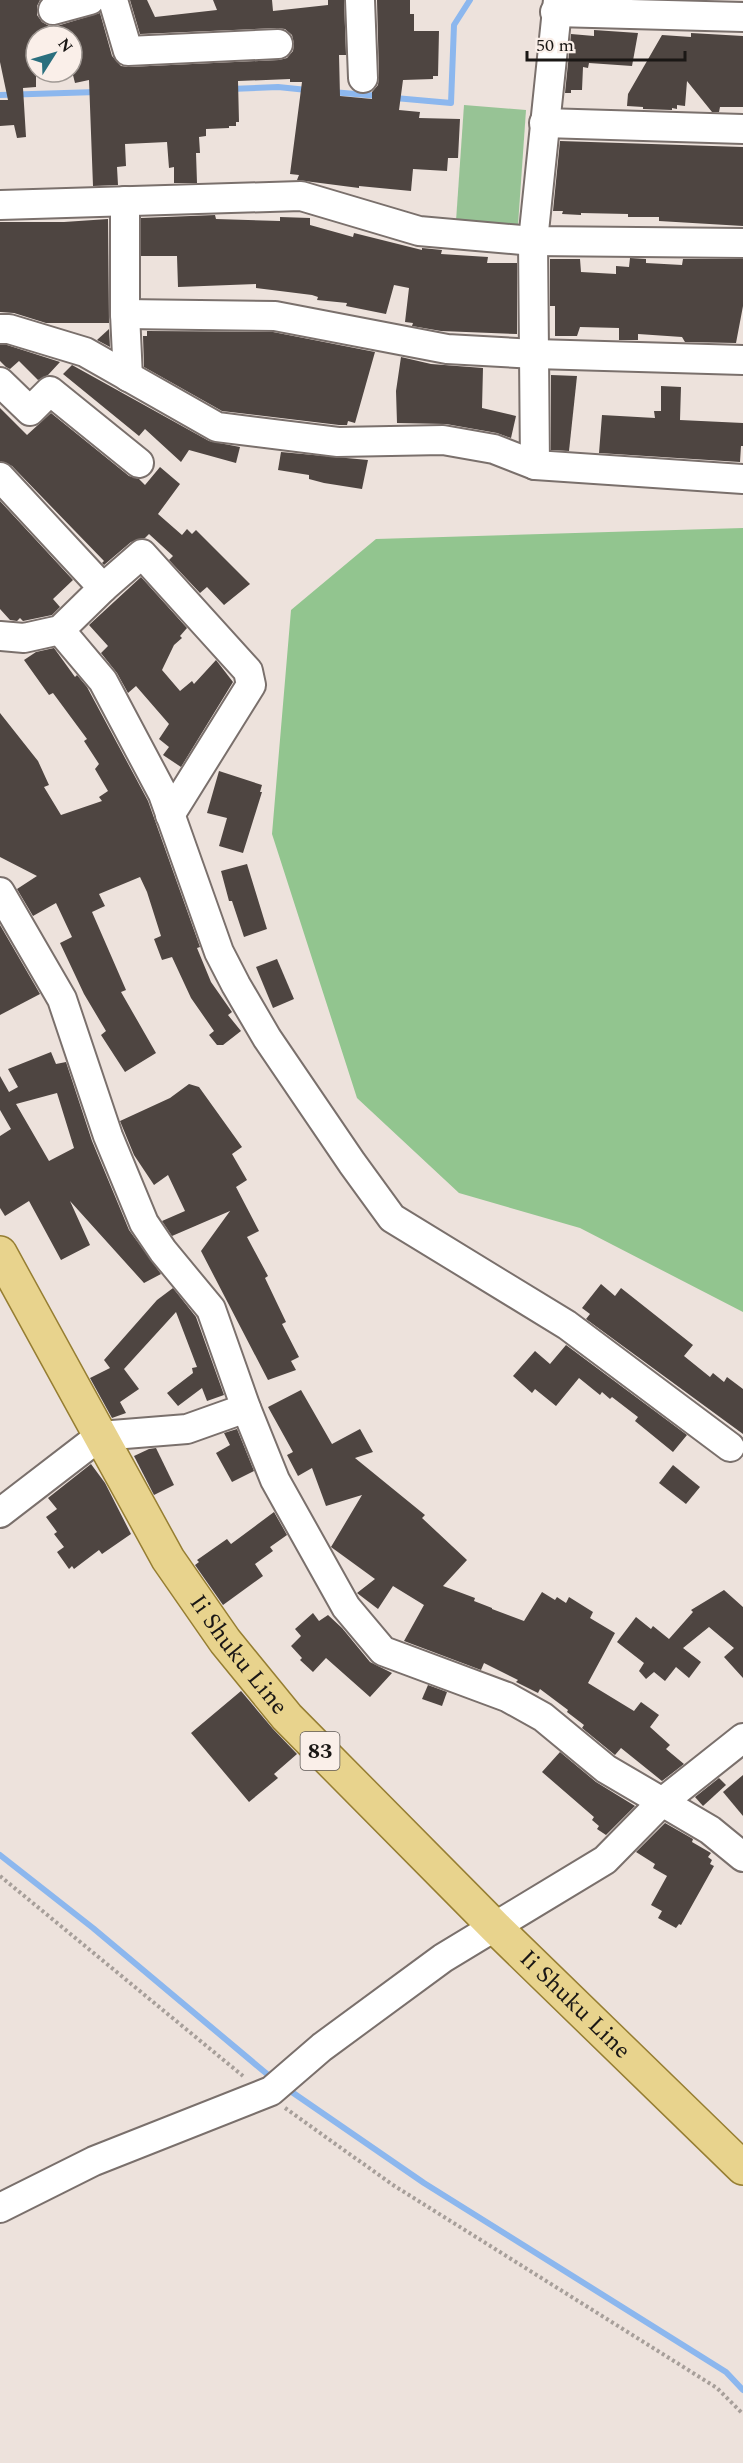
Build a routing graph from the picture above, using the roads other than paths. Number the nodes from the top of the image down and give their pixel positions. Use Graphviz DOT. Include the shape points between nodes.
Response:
graph roads {
  1 [pos="90,0"];
  2 [pos="113,0"];
  3 [pos="360,0"];
  4 [pos="556,6"];
  5 [pos="53,10"];
  6 [pos="743,17"];
  7 [pos="278,44"];
  8 [pos="363,78"];
  9 [pos="544,123"];
  10 [pos="743,129"];
  11 [pos="125,201"];
  12 [pos="0,205"];
  13 [pos="533,242"];
  14 [pos="743,243"];
  15 [pos="125,314"];
  16 [pos="0,328"];
  17 [pos="535,354"];
  18 [pos="743,360"];
  19 [pos="128,377"];
  20 [pos="0,382"];
  21 [pos="139,463"];
  22 [pos="535,465"];
  23 [pos="0,477"];
  24 [pos="743,479"];
  25 [pos="103,588"];
  26 [pos="60,630"];
  27 [pos="0,636"];
  28 [pos="170,815"];
  29 [pos="0,892"];
  30 [pos="0,1253"];
  31 [pos="246,1408"];
  32 [pos="99,1436"];
  33 [pos="730,1447"];
  34 [pos="0,1513"];
  35 [pos="743,1738"];
  36 [pos="661,1803"];
  37 [pos="743,1857"];
  38 [pos="495,1927"];
  39 [pos="743,2168"];
  40 [pos="0,2208"];
  1 -- 5 [label="street"];
  2 -- 7 [label="street" via="128,51"];
  3 -- 8 [label="street"];
  4 -- 6 [label="street"];
  4 -- 9 [label="street"];
  9 -- 10 [label="street"];
  9 -- 13 [label="street"];
  11 -- 12 [label="street"];
  11 -- 13 [label="street" via="301,196 419,231"];
  11 -- 15 [label="street"];
  13 -- 14 [label="street"];
  13 -- 17 [label="street"];
  15 -- 17 [label="street" via="274,316 447,349"];
  15 -- 19 [label="street"];
  16 -- 19 [label="street" via="85,352"];
  17 -- 18 [label="street"];
  17 -- 22 [label="street"];
  19 -- 22 [label="street" via="217,427 338,442 443,440 494,449"];
  20 -- 21 [label="street" via="30,411 50,391"];
  22 -- 24 [label="street"];
  23 -- 25 [label="street"];
  25 -- 26 [label="street"];
  25 -- 28 [label="street" via="142,554 248,671 251,685"];
  26 -- 27 [label="street" via="24,638"];
  26 -- 28 [label="street" via="103,681 163,794"];
  28 -- 33 [label="street" via="219,952 236,985 267,1038 392,1218 567,1325"];
  29 -- 31 [label="street" via="62,999 108,1136 144,1223 211,1309"];
  30 -- 32 [label="main road, Ii Shuku Line / 83"];
  31 -- 32 [label="street" via="187,1429"];
  31 -- 36 [label="street" via="275,1480 340,1598 383,1651 507,1697 543,1717 606,1769"];
  32 -- 34 [label="street"];
  32 -- 38 [label="main road, Ii Shuku Line / 83" via="168,1559 225,1641 287,1717"];
  35 -- 36 [label="street"];
  36 -- 37 [label="street" via="710,1830"];
  36 -- 38 [label="street" via="605,1860"];
  38 -- 39 [label="main road, Ii Shuku Line / 83"];
  38 -- 40 [label="street" via="443,1958 322,2047 276,2087 94,2161"];
}
